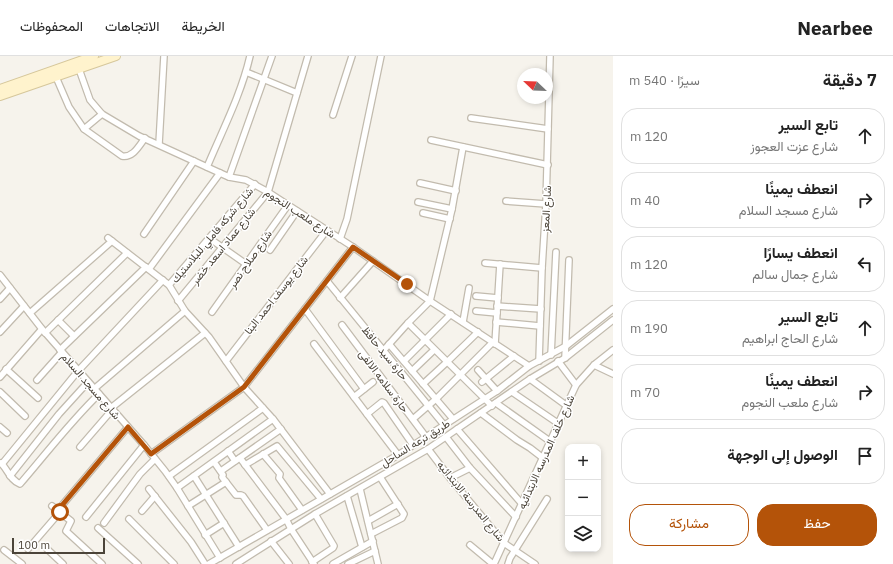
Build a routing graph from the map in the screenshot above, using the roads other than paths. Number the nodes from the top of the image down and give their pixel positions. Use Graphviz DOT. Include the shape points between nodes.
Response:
graph roads {
  1 [pos="94,56"];
  2 [pos="116,56"];
  3 [pos="164,56"];
  4 [pos="250,56"];
  5 [pos="272,56"];
  6 [pos="308,56"];
  7 [pos="352,56"];
  8 [pos="381,56"];
  9 [pos="550,56"];
  10 [pos="79,69"];
  11 [pos="246,72"];
  12 [pos="56,77"];
  13 [pos="264,80"];
  14 [pos="0,89"];
  15 [pos="297,93"];
  16 [pos="102,114"];
  17 [pos="333,115"];
  18 [pos="471,118"];
  19 [pos="84,129"];
  20 [pos="548,129"];
  21 [pos="145,138"];
  22 [pos="431,140"];
  23 [pos="159,144"];
  24 [pos="463,147"];
  25 [pos="194,161"];
  26 [pos="548,165"];
  27 [pos="207,167"];
  28 [pos="220,173"];
  29 [pos="229,177"];
  30 [pos="420,183"];
  31 [pos="254,184"];
  32 [pos="456,191"];
  33 [pos="268,192"];
  34 [pos="506,201"];
  35 [pos="418,202"];
  36 [pos="546,204"];
  37 [pos="288,205"];
  38 [pos="452,210"];
  39 [pos="297,211"];
  40 [pos="423,213"];
  41 [pos="450,219"];
  42 [pos="327,230"];
  43 [pos="144,234"];
  44 [pos="209,238"];
  45 [pos="340,239"];
  46 [pos="222,247"];
  47 [pos="353,247"];
  48 [pos="270,250"];
  49 [pos="556,252"];
  50 [pos="127,253"];
  51 [pos="569,260"];
  52 [pos="373,261"];
  53 [pos="485,262"];
  54 [pos="246,264"];
  55 [pos="500,264"];
  56 [pos="148,268"];
  57 [pos="542,268"];
  58 [pos="0,275"];
  59 [pos="163,280"];
  60 [pos="326,281"];
  61 [pos="169,285"];
  62 [pos="10,288"];
  63 [pos="469,288"];
  64 [pos="476,296"];
  65 [pos="340,298"];
  66 [pos="498,298"];
  67 [pos="0,299"];
  68 [pos="178,301"];
  69 [pos="430,301"];
  70 [pos="24,306"];
  71 [pos="497,306"];
  72 [pos="305,308"];
  73 [pos="541,309"];
  74 [pos="613,309"];
  75 [pos="476,311"];
  76 [pos="185,312"];
  77 [pos="212,312"];
  78 [pos="30,313"];
  79 [pos="497,313"];
  80 [pos="451,314"];
  81 [pos="58,320"];
  82 [pos="613,320"];
  83 [pos="463,322"];
  84 [pos="496,322"];
  85 [pos="408,324"];
  86 [pos="342,325"];
  87 [pos="540,326"];
  88 [pos="43,331"];
  89 [pos="0,332"];
  90 [pos="478,332"];
  91 [pos="205,333"];
  92 [pos="74,336"];
  93 [pos="425,340"];
  94 [pos="494,343"];
  95 [pos="314,344"];
  96 [pos="389,344"];
  97 [pos="566,346"];
  98 [pos="434,350"];
  99 [pos="613,350"];
  100 [pos="61,351"];
  101 [pos="383,351"];
  102 [pos="551,355"];
  103 [pos="514,356"];
  104 [pos="565,358"];
  105 [pos="226,361"];
  106 [pos="404,361"];
  107 [pos="539,361"];
  108 [pos="558,361"];
  109 [pos="447,362"];
  110 [pos="594,365"];
  111 [pos="529,366"];
  112 [pos="6,369"];
  113 [pos="478,370"];
  114 [pos="78,371"];
  115 [pos="412,371"];
  116 [pos="613,374"];
  117 [pos="460,375"];
  118 [pos="0,377"];
  119 [pos="530,379"];
  120 [pos="37,380"];
  121 [pos="484,380"];
  122 [pos="88,382"];
  123 [pos="373,382"];
  124 [pos="423,384"];
  125 [pos="576,385"];
  126 [pos="244,387"];
  127 [pos="94,388"];
  128 [pos="364,389"];
  129 [pos="497,391"];
  130 [pos="0,392"];
  131 [pos="512,392"];
  132 [pos="99,394"];
  133 [pos="354,397"];
  134 [pos="38,398"];
  135 [pos="436,399"];
  136 [pos="484,399"];
  137 [pos="494,405"];
  138 [pos="428,406"];
  139 [pos="567,406"];
  140 [pos="263,408"];
  141 [pos="111,409"];
  142 [pos="482,413"];
  143 [pos="367,414"];
  144 [pos="25,416"];
  145 [pos="273,419"];
  146 [pos="412,419"];
  147 [pos="453,419"];
  148 [pos="559,424"];
  149 [pos="444,425"];
  150 [pos="0,427"];
  151 [pos="128,427"];
  152 [pos="281,429"];
  153 [pos="457,429"];
  154 [pos="7,433"];
  155 [pos="426,437"];
  156 [pos="446,437"];
  157 [pos="551,442"];
  158 [pos="144,445"];
  159 [pos="413,445"];
  160 [pos="80,447"];
  161 [pos="428,449"];
  162 [pos="228,452"];
  163 [pos="151,454"];
  164 [pos="263,454"];
  165 [pos="398,455"];
  166 [pos="544,458"];
  167 [pos="155,459"];
  168 [pos="237,459"];
  169 [pos="214,462"];
  170 [pos="1,463"];
  171 [pos="245,465"];
  172 [pos="470,468"];
  173 [pos="221,471"];
  174 [pos="10,476"];
  175 [pos="169,476"];
  176 [pos="194,476"];
  177 [pos="380,477"];
  178 [pos="450,478"];
  179 [pos="226,482"];
  180 [pos="177,488"];
  181 [pos="149,489"];
  182 [pos="360,489"];
  183 [pos="206,494"];
  184 [pos="330,494"];
  185 [pos="155,496"];
  186 [pos="347,496"];
  187 [pos="547,498"];
  188 [pos="321,499"];
  189 [pos="398,504"];
  190 [pos="522,504"];
  191 [pos="52,506"];
  192 [pos="188,506"];
  193 [pos="302,510"];
  194 [pos="59,511"];
  195 [pos="142,511"];
  196 [pos="315,514"];
  197 [pos="86,517"];
  198 [pos="516,517"];
  199 [pos="129,519"];
  200 [pos="286,519"];
  201 [pos="368,521"];
  202 [pos="104,523"];
  203 [pos="224,523"];
  204 [pos="98,528"];
  205 [pos="291,529"];
  206 [pos="267,530"];
  207 [pos="371,534"];
  208 [pos="206,535"];
  209 [pos="270,541"];
  210 [pos="373,541"];
  211 [pos="504,542"];
  212 [pos="470,545"];
  213 [pos="239,547"];
  214 [pos="362,547"];
  215 [pos="28,549"];
  216 [pos="4,550"];
  217 [pos="47,550"];
  218 [pos="515,550"];
  219 [pos="375,551"];
  220 [pos="220,558"];
  221 [pos="313,563"];
  222 [pos="22,564"];
  223 [pos="64,564"];
  224 [pos="102,564"];
  225 [pos="138,564"];
  226 [pos="174,564"];
  227 [pos="205,564"];
  228 [pos="209,564"];
  229 [pos="236,564"];
  230 [pos="288,564"];
  231 [pos="333,564"];
  232 [pos="348,564"];
  233 [pos="378,564"];
  234 [pos="494,564"];
  235 [pos="508,564"];
  236 [pos="535,564"];
  1 -- 14 [label="main road"];
  2 -- 10 [label="main road"];
  3 -- 23 [label="street"];
  4 -- 11 [label="street"];
  5 -- 13 [label="street"];
  6 -- 15 [label="street"];
  7 -- 17 [label="street"];
  8 -- 45 [label="street" via="348,219"];
  9 -- 20 [label="street, شارع المعز"];
  10 -- 12 [label="main road"];
  10 -- 16 [label="street, شارع ملعب النجوم" via="90,100"];
  11 -- 13 [label="street"];
  11 -- 27 [label="street"];
  12 -- 14 [label="main road"];
  12 -- 19 [label="street" via="69,107"];
  13 -- 15 [label="street"];
  13 -- 29 [label="street"];
  15 -- 33 [label="street"];
  16 -- 19 [label="street"];
  16 -- 21 [label="street, شارع ملعب النجوم"];
  18 -- 20 [label="street"];
  19 -- 21 [label="street" via="122,156 133,154"];
  20 -- 26 [label="street, شارع المعز"];
  21 -- 23 [label="street, شارع ملعب النجوم"];
  22 -- 24 [label="street"];
  23 -- 25 [label="street, شارع ملعب النجوم"];
  24 -- 26 [label="street"];
  24 -- 32 [label="street"];
  25 -- 27 [label="street, شارع ملعب النجوم"];
  25 -- 43 [label="street"];
  26 -- 36 [label="street, شارع المعز"];
  27 -- 28 [label="street, شارع ملعب النجوم"];
  28 -- 29 [label="street, شارع ملعب النجوم"];
  28 -- 56 [label="street"];
  29 -- 31 [label="street, شارع ملعب النجوم" via="241,178"];
  30 -- 32 [label="street"];
  31 -- 33 [label="street, شارع ملعب النجوم"];
  31 -- 44 [label="street, شارع شركه فاملي للبلاستيك"];
  32 -- 38 [label="street"];
  33 -- 37 [label="street, شارع ملعب النجوم"];
  33 -- 46 [label="street, شارع عماد اسعد خضر"];
  34 -- 36 [label="street"];
  35 -- 38 [label="street"];
  36 -- 57 [label="street, شارع المعز"];
  37 -- 39 [label="street, شارع ملعب النجوم"];
  37 -- 54 [label="street, شارع صلاح نصر"];
  38 -- 41 [label="street"];
  39 -- 42 [label="street, شارع ملعب النجوم"];
  39 -- 48 [label="street"];
  40 -- 41 [label="street"];
  41 -- 69 [label="street"];
  42 -- 45 [label="street, شارع ملعب النجوم"];
  42 -- 105 [label="street, شارع يوسف احمد البنا"];
  44 -- 46 [label="street"];
  44 -- 61 [label="street, شارع شركه فاملي للبلاستيك"];
  45 -- 47 [label="street, شارع ملعب النجوم"];
  46 -- 54 [label="street"];
  46 -- 68 [label="street, شارع عماد اسعد خضر"];
  47 -- 52 [label="street, شارع ملعب النجوم"];
  47 -- 60 [label="street"];
  49 -- 102 [label="street"];
  50 -- 56 [label="street"];
  50 -- 78 [label="street" via="110,240"];
  50 -- 81 [label="street"];
  51 -- 97 [label="street"];
  52 -- 65 [label="street"];
  52 -- 69 [label="street, شارع ملعب النجوم"];
  53 -- 55 [label="street"];
  54 -- 77 [label="street, شارع صلاح نصر"];
  55 -- 57 [label="street"];
  55 -- 66 [label="street"];
  56 -- 59 [label="street"];
  56 -- 92 [label="street"];
  57 -- 73 [label="street, شارع المعز"];
  58 -- 62 [label="street, شارع مسجد السلام"];
  59 -- 61 [label="street"];
  59 -- 114 [label="street"];
  60 -- 65 [label="street, حارة سيد حافظ"];
  60 -- 72 [label="street"];
  61 -- 68 [label="street"];
  62 -- 67 [label="street"];
  62 -- 70 [label="street, شارع مسجد السلام"];
  63 -- 83 [label="street"];
  64 -- 66 [label="street"];
  65 -- 101 [label="street, حارة سيد حافظ"];
  66 -- 71 [label="street"];
  68 -- 76 [label="street"];
  69 -- 80 [label="street, شارع ملعب النجوم"];
  69 -- 85 [label="street"];
  70 -- 78 [label="street, شارع مسجد السلام"];
  70 -- 89 [label="street"];
  71 -- 73 [label="street"];
  71 -- 79 [label="street"];
  72 -- 126 [label="street"];
  72 -- 128 [label="street"];
  73 -- 87 [label="street, شارع المعز"];
  74 -- 97 [label="street, طريق ترعه الساحل"];
  75 -- 79 [label="street"];
  76 -- 91 [label="street"];
  76 -- 127 [label="street"];
  78 -- 88 [label="street, شارع مسجد السلام"];
  79 -- 84 [label="street"];
  80 -- 83 [label="street, شارع ملعب النجوم"];
  80 -- 93 [label="street"];
  81 -- 88 [label="street"];
  81 -- 92 [label="street"];
  82 -- 104 [label="street, طريق ترعه الساحل"];
  83 -- 90 [label="street, شارع ملعب النجوم"];
  84 -- 87 [label="street"];
  84 -- 94 [label="street"];
  85 -- 93 [label="street"];
  85 -- 96 [label="street"];
  86 -- 146 [label="street, حارة سلامه الالفى"];
  87 -- 107 [label="street, شارع المعز"];
  88 -- 100 [label="street, شارع مسجد السلام"];
  88 -- 112 [label="street"];
  90 -- 94 [label="street, شارع ملعب النجوم"];
  90 -- 109 [label="street"];
  91 -- 105 [label="street"];
  91 -- 141 [label="street"];
  92 -- 100 [label="street"];
  93 -- 98 [label="street"];
  93 -- 106 [label="street"];
  94 -- 103 [label="street, شارع ملعب النجوم"];
  94 -- 117 [label="street"];
  95 -- 133 [label="street"];
  96 -- 101 [label="street"];
  96 -- 106 [label="street"];
  97 -- 102 [label="street, طريق ترعه الساحل"];
  97 -- 104 [label="street"];
  98 -- 109 [label="street"];
  98 -- 115 [label="street"];
  99 -- 110 [label="street, شارع خلف المدرسه الابتدائيه"];
  100 -- 114 [label="street, شارع مسجد السلام"];
  100 -- 120 [label="street"];
  101 -- 138 [label="street, حارة سيد حافظ"];
  102 -- 107 [label="street, طريق ترعه الساحل"];
  103 -- 111 [label="street, شارع ملعب النجوم"];
  103 -- 121 [label="street"];
  104 -- 108 [label="street, طريق ترعه الساحل"];
  105 -- 126 [label="street"];
  106 -- 115 [label="street"];
  107 -- 111 [label="street, طريق ترعه الساحل"];
  108 -- 119 [label="street, طريق ترعه الساحل"];
  108 -- 125 [label="street"];
  109 -- 117 [label="street"];
  109 -- 124 [label="street"];
  110 -- 116 [label="street"];
  110 -- 125 [label="street, شارع خلف المدرسه الابتدائيه"];
  111 -- 129 [label="street, طريق ترعه الساحل"];
  112 -- 118 [label="street"];
  112 -- 134 [label="street"];
  113 -- 121 [label="street"];
  114 -- 122 [label="street, شارع مسجد السلام"];
  114 -- 170 [label="street"];
  115 -- 124 [label="street"];
  117 -- 135 [label="street"];
  117 -- 136 [label="street"];
  119 -- 131 [label="street, طريق ترعه الساحل"];
  119 -- 139 [label="street"];
  121 -- 129 [label="street"];
  122 -- 127 [label="street, شارع مسجد السلام"];
  122 -- 174 [label="street"];
  123 -- 128 [label="street"];
  124 -- 135 [label="street"];
  125 -- 139 [label="street, شارع خلف المدرسه الابتدائيه"];
  126 -- 140 [label="street"];
  126 -- 163 [label="street"];
  127 -- 132 [label="street, شارع مسجد السلام"];
  128 -- 133 [label="street"];
  129 -- 136 [label="street, طريق ترعه الساحل"];
  130 -- 144 [label="street"];
  131 -- 137 [label="street, طريق ترعه الساحل"];
  131 -- 148 [label="street"];
  132 -- 141 [label="street, شارع مسجد السلام"];
  132 -- 174 [label="street" via="65,429 20,484"];
  133 -- 143 [label="street"];
  135 -- 138 [label="street"];
  135 -- 147 [label="street"];
  136 -- 137 [label="street"];
  136 -- 147 [label="street, طريق ترعه الساحل"];
  137 -- 142 [label="street, طريق ترعه الساحل"];
  137 -- 157 [label="street"];
  138 -- 146 [label="street"];
  138 -- 149 [label="street, حارة سيد حافظ"];
  139 -- 148 [label="street, شارع خلف المدرسه الابتدائيه"];
  140 -- 145 [label="street"];
  140 -- 175 [label="street"];
  141 -- 151 [label="street, شارع مسجد السلام"];
  141 -- 160 [label="street"];
  142 -- 153 [label="street, طريق ترعه الساحل"];
  142 -- 166 [label="street"];
  143 -- 159 [label="street" via="384,402"];
  143 -- 165 [label="street"];
  145 -- 152 [label="street"];
  145 -- 162 [label="street"];
  146 -- 155 [label="street, حارة سلامه الالفى"];
  147 -- 149 [label="street, طريق ترعه الساحل"];
  148 -- 157 [label="street, شارع خلف المدرسه الابتدائيه"];
  149 -- 155 [label="street, طريق ترعه الساحل"];
  150 -- 154 [label="street"];
  151 -- 158 [label="street, شارع مسجد السلام"];
  151 -- 194 [label="street"];
  152 -- 168 [label="street"];
  152 -- 184 [label="street"];
  153 -- 156 [label="street, طريق ترعه الساحل"];
  153 -- 190 [label="street"];
  155 -- 159 [label="street, طريق ترعه الساحل"];
  156 -- 161 [label="street, طريق ترعه الساحل"];
  156 -- 172 [label="street"];
  157 -- 166 [label="street, شارع خلف المدرسه الابتدائيه"];
  158 -- 163 [label="street, شارع مسجد السلام"];
  158 -- 197 [label="street"];
  159 -- 165 [label="street, طريق ترعه الساحل"];
  161 -- 177 [label="street, طريق ترعه الساحل"];
  161 -- 178 [label="street, شارع المدرسة الابتدائيه"];
  162 -- 168 [label="street"];
  162 -- 169 [label="street"];
  163 -- 167 [label="street, شارع مسجد السلام"];
  164 -- 171 [label="street"];
  164 -- 188 [label="street" via="277,446"];
  164 -- 193 [label="street" via="280,474 279,478"];
  165 -- 184 [label="street, طريق ترعه الساحل"];
  166 -- 190 [label="street, شارع خلف المدرسه الابتدائيه"];
  167 -- 175 [label="street, شارع مسجد السلام"];
  167 -- 202 [label="street" via="142,472"];
  168 -- 171 [label="street"];
  168 -- 173 [label="street"];
  169 -- 173 [label="street"];
  169 -- 176 [label="street"];
  170 -- 174 [label="street"];
  171 -- 200 [label="street"];
  172 -- 178 [label="street"];
  172 -- 198 [label="street"];
  173 -- 179 [label="street"];
  175 -- 180 [label="street, شارع مسجد السلام"];
  176 -- 180 [label="street"];
  176 -- 183 [label="street"];
  177 -- 182 [label="street, طريق ترعه الساحل"];
  177 -- 189 [label="street"];
  178 -- 211 [label="street, شارع المدرسة الابتدائيه"];
  179 -- 183 [label="street"];
  179 -- 206 [label="street" via="236,495 243,496"];
  180 -- 192 [label="street, شارع مسجد السلام"];
  181 -- 185 [label="street"];
  182 -- 186 [label="street, طريق ترعه الساحل"];
  182 -- 201 [label="street"];
  183 -- 192 [label="street"];
  183 -- 203 [label="street"];
  184 -- 188 [label="street, طريق ترعه الساحل"];
  185 -- 195 [label="street"];
  185 -- 227 [label="street"];
  186 -- 196 [label="street, طريق ترعه الساحل"];
  186 -- 214 [label="street"];
  187 -- 218 [label="street"];
  188 -- 193 [label="street, طريق ترعه الساحل"];
  189 -- 201 [label="street"];
  189 -- 207 [label="street" via="404,516"];
  190 -- 198 [label="street, شارع خلف المدرسه الابتدائيه"];
  191 -- 194 [label="street"];
  192 -- 208 [label="street, شارع مسجد السلام"];
  193 -- 200 [label="street, طريق ترعه الساحل"];
  194 -- 215 [label="street"];
  194 -- 224 [label="street" via="72,521 66,531"];
  196 -- 205 [label="street, طريق ترعه الساحل"];
  196 -- 221 [label="street" via="334,546"];
  198 -- 211 [label="street, شارع خلف المدرسه الابتدائيه"];
  199 -- 226 [label="street"];
  200 -- 205 [label="street"];
  200 -- 206 [label="street, طريق ترعه الساحل"];
  201 -- 207 [label="street"];
  203 -- 208 [label="street"];
  203 -- 213 [label="street"];
  204 -- 225 [label="street"];
  205 -- 209 [label="street, طريق ترعه الساحل"];
  205 -- 221 [label="street"];
  206 -- 213 [label="street, طريق ترعه الساحل"];
  207 -- 210 [label="street"];
  208 -- 220 [label="street, شارع مسجد السلام"];
  209 -- 229 [label="street, طريق ترعه الساحل"];
  209 -- 230 [label="street"];
  210 -- 214 [label="street"];
  210 -- 219 [label="street"];
  211 -- 218 [label="street, شارع المدرسة الابتدائيه"];
  211 -- 234 [label="street, شارع خلف المدرسه الابتدائيه"];
  212 -- 234 [label="street"];
  213 -- 220 [label="street, طريق ترعه الساحل"];
  214 -- 231 [label="street"];
  216 -- 222 [label="street"];
  217 -- 223 [label="street"];
  218 -- 235 [label="street"];
  218 -- 236 [label="street, شارع المدرسة الابتدائيه"];
  219 -- 232 [label="street"];
  219 -- 233 [label="street"];
  220 -- 228 [label="street, طريق ترعه الساحل"];
}
